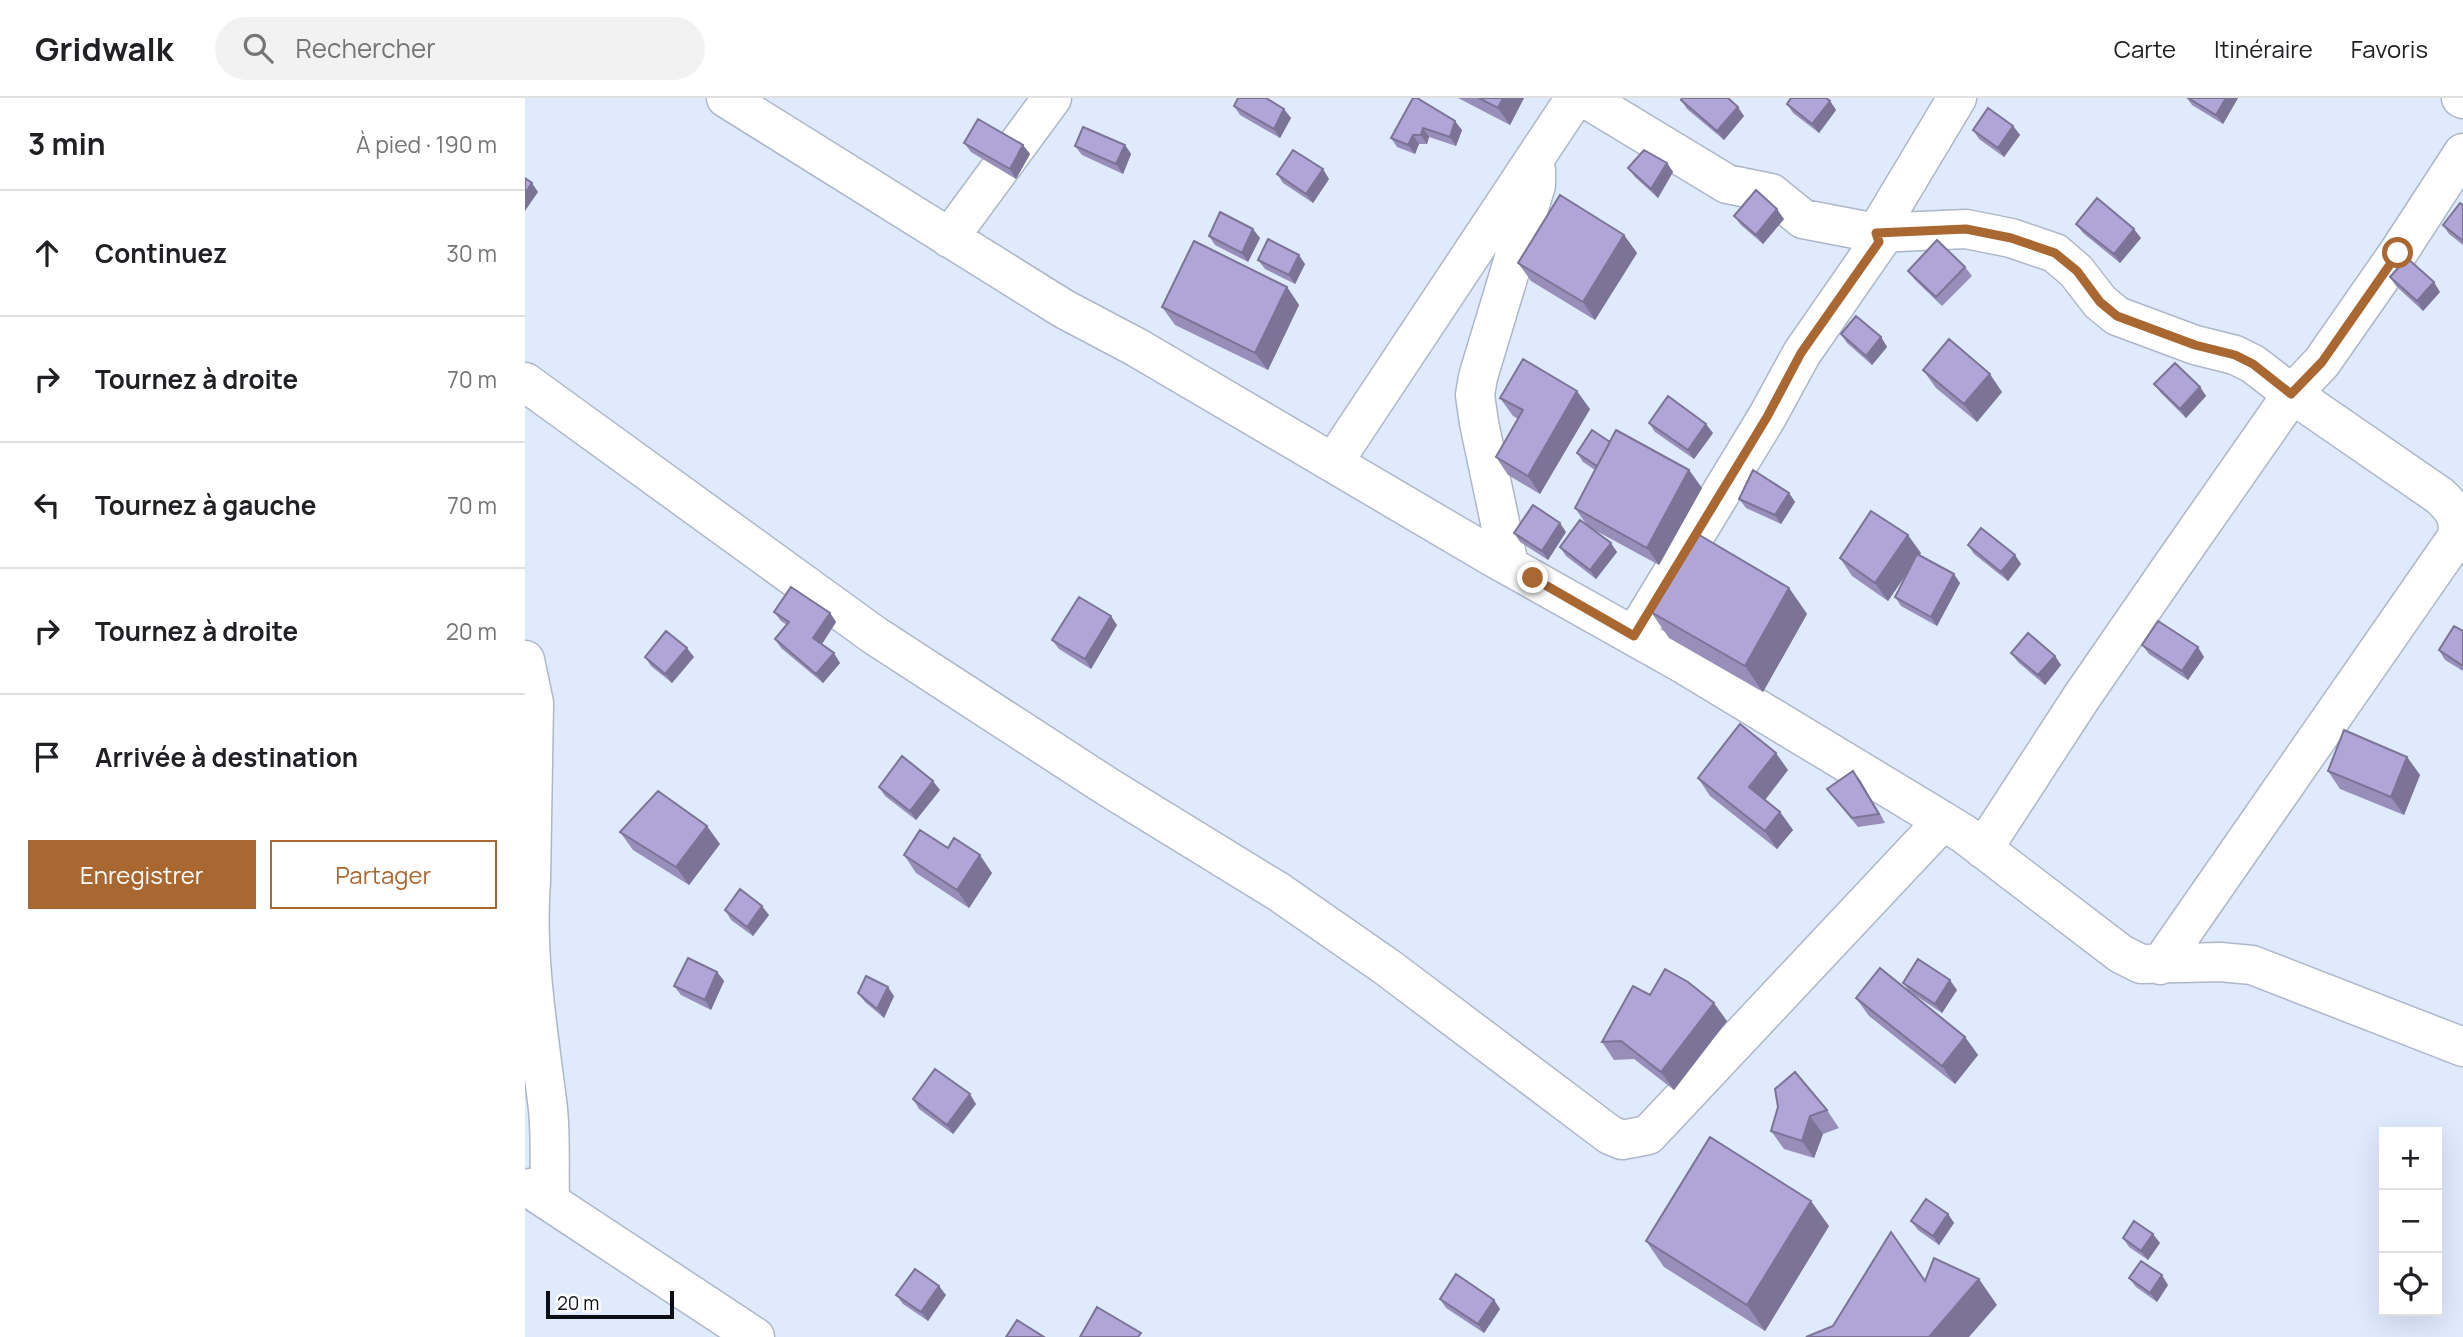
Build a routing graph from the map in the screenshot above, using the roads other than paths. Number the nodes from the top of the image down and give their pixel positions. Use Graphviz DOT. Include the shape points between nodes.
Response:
graph roads {
  1 [pos="726,98"];
  2 [pos="1052,98"];
  3 [pos="1575,98"];
  4 [pos="1585,98"];
  5 [pos="1957,98"];
  6 [pos="2463,153"];
  7 [pos="1537,155"];
  8 [pos="1876,233"];
  9 [pos="949,238"];
  10 [pos="525,382"];
  11 [pos="2291,394"];
  12 [pos="1333,463"];
  13 [pos="1509,565"];
  14 [pos="1634,636"];
  15 [pos="525,660"];
  16 [pos="1943,821"];
  17 [pos="1983,849"];
  18 [pos="526,941"];
  19 [pos="2160,965"];
  20 [pos="2463,1046"];
  21 [pos="538,1193"];
  22 [pos="755,1337"];
  1 -- 9 [label="street"];
  2 -- 9 [label="street"];
  3 -- 7 [label="street"];
  4 -- 8 [label="street" via="1727,184 1771,193 1803,219"];
  5 -- 8 [label="street"];
  6 -- 11 [label="street" via="2322,362"];
  7 -- 12 [label="street"];
  7 -- 13 [label="street" via="1536,185 1475,395"];
  8 -- 11 [label="street" via="1966,229 2055,253 2117,316 2235,355"];
  8 -- 14 [label="street" via="1879,242 1801,353"];
  9 -- 12 [label="street"];
  10 -- 16 [label="street" via="874,635 1279,892 1622,1140 1647,1135"];
  11 -- 17 [label="street"];
  11 -- 19 [label="street" via="2440,496 2455,510 2457,537"];
  12 -- 13 [label="street"];
  13 -- 14 [label="street"];
  14 -- 16 [label="street"];
  15 -- 18 [label="street" via="534,703"];
  16 -- 17 [label="street"];
  17 -- 19 [label="street" via="2121,954 2141,964"];
  18 -- 21 [label="street" via="548,1111"];
  19 -- 20 [label="street" via="2252,965"];
  21 -- 22 [label="street"];
}
